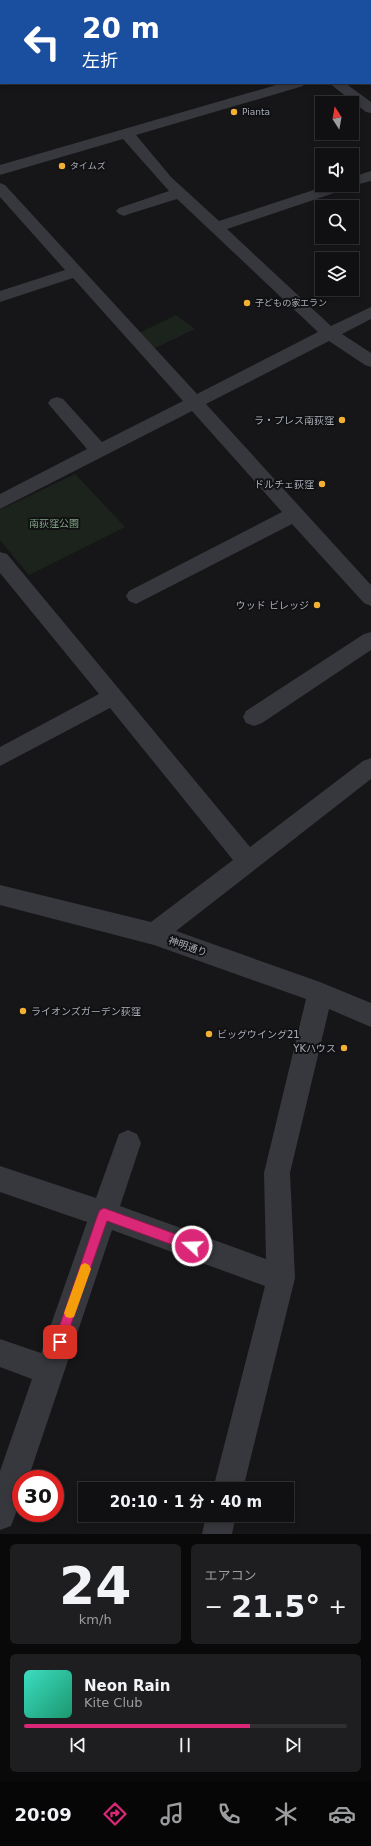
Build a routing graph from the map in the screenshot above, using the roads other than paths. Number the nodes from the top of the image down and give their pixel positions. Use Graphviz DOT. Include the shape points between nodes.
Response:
graph roads {
  1 [pos="295,84"];
  2 [pos="337,84"];
  3 [pos="371,109"];
  4 [pos="126,134"];
  5 [pos="0,170"];
  6 [pos="371,176"];
  7 [pos="359,180"];
  8 [pos="0,188"];
  9 [pos="179,192"];
  10 [pos="323,192"];
  11 [pos="124,210"];
  12 [pos="217,228"];
  13 [pos="76,272"];
  14 [pos="0,297"];
  15 [pos="371,312"];
  16 [pos="329,333"];
  17 [pos="371,361"];
  18 [pos="194,402"];
  19 [pos="56,403"];
  20 [pos="85,416"];
  21 [pos="105,448"];
  22 [pos="0,502"];
  23 [pos="295,514"];
  24 [pos="0,558"];
  25 [pos="136,596"];
  26 [pos="371,598"];
  27 [pos="371,640"];
  28 [pos="113,697"];
  29 [pos="254,717"];
  30 [pos="0,756"];
  31 [pos="371,766"];
  32 [pos="248,861"];
  33 [pos="0,895"];
  34 [pos="154,934"];
  35 [pos="320,993"];
  36 [pos="371,1015"];
  37 [pos="128,1143"];
  38 [pos="0,1179"];
  39 [pos="104,1214"];
  40 [pos="281,1278"];
  41 [pos="0,1353"];
  42 [pos="50,1371"];
  43 [pos="230,1482"];
  44 [pos="0,1515"];
  45 [pos="220,1522"];
  46 [pos="217,1534"];
  1 -- 4 [label="street"];
  2 -- 3 [label="street"];
  4 -- 5 [label="street"];
  4 -- 9 [label="street"];
  6 -- 7 [label="street"];
  8 -- 13 [label="street"];
  9 -- 11 [label="street"];
  9 -- 12 [label="street"];
  10 -- 12 [label="street"];
  12 -- 16 [label="street"];
  13 -- 14 [label="street"];
  13 -- 18 [label="street"];
  15 -- 16 [label="street"];
  16 -- 17 [label="street"];
  16 -- 18 [label="street"];
  18 -- 21 [label="street"];
  18 -- 23 [label="street"];
  19 -- 21 [label="street"];
  20 -- 21 [label="street"];
  21 -- 22 [label="street"];
  23 -- 25 [label="street"];
  23 -- 26 [label="street"];
  24 -- 28 [label="street"];
  27 -- 29 [label="street"];
  28 -- 30 [label="street"];
  28 -- 32 [label="street"];
  31 -- 32 [label="street"];
  32 -- 34 [label="street"];
  33 -- 34 [label="street, 神明通り"];
  34 -- 35 [label="street, 神明通り"];
  35 -- 36 [label="street, 神明通り"];
  35 -- 40 [label="street" via="277,1173"];
  37 -- 39 [label="street"];
  38 -- 39 [label="street"];
  39 -- 40 [label="street"];
  39 -- 42 [label="street"];
  40 -- 43 [label="street"];
  41 -- 42 [label="street"];
  42 -- 44 [label="street"];
  45 -- 46 [label="street"];
}
